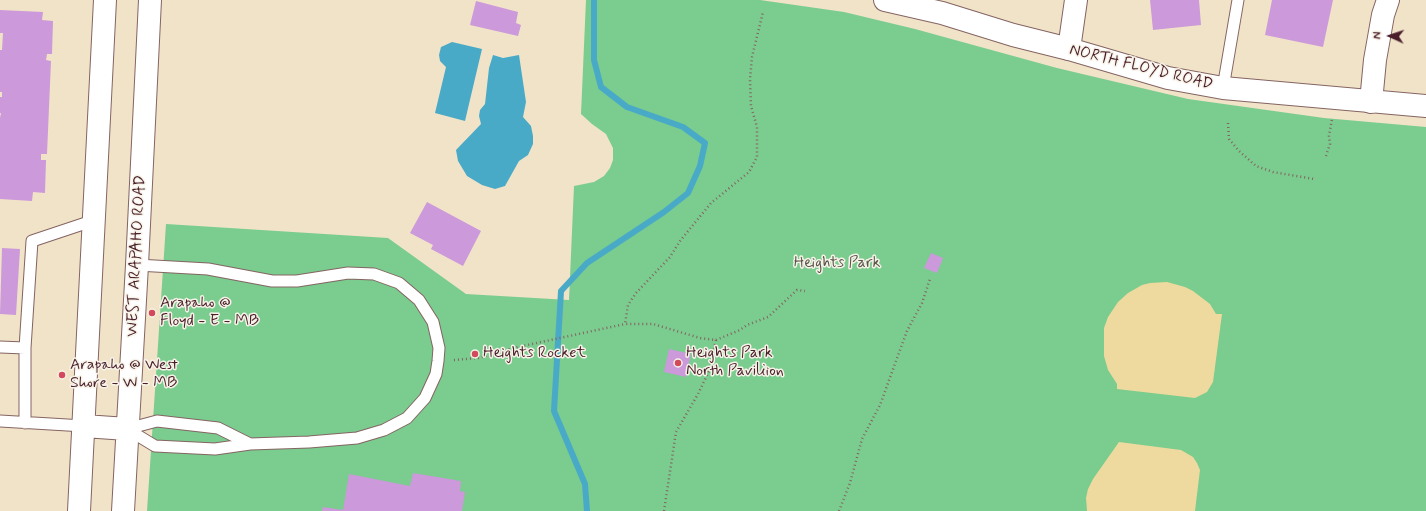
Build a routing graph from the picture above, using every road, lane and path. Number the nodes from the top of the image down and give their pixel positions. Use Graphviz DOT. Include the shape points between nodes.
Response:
graph roads {
  1 [pos="105,0"];
  2 [pos="150,0"];
  3 [pos="885,0"];
  4 [pos="1076,0"];
  5 [pos="1238,0"];
  6 [pos="1388,0"];
  7 [pos="932,5"];
  8 [pos="763,12"];
  9 [pos="1069,49"];
  10 [pos="1223,88"];
  11 [pos="1371,102"];
  12 [pos="1426,106"];
  13 [pos="1332,119"];
  14 [pos="1228,123"];
  15 [pos="1326,156"];
  16 [pos="1314,179"];
  17 [pos="95,220"];
  18 [pos="137,266"];
  19 [pos="930,280"];
  20 [pos="806,292"];
  21 [pos="624,324"];
  22 [pos="716,340"];
  23 [pos="0,347"];
  24 [pos="25,348"];
  25 [pos="438,361"];
  26 [pos="0,421"];
  27 [pos="25,422"];
  28 [pos="84,426"];
  29 [pos="127,429"];
  30 [pos="250,444"];
  31 [pos="79,511"];
  32 [pos="123,511"];
  33 [pos="664,511"];
  34 [pos="839,511"];
  1 -- 17 [label="main road"];
  2 -- 18 [label="main road, WEST ARAPAHO ROAD"];
  3 -- 7 [label="main road, NORTH FLOYD ROAD"];
  4 -- 9 [label="main road"];
  5 -- 10 [label="lane"];
  6 -- 11 [label="main road" via="1375,60"];
  7 -- 9 [label="main road, NORTH FLOYD ROAD" via="1013,35"];
  8 -- 21 [label="path" via="752,58 750,79 751,106 757,127 756,157 749,172 711,203 670,257 636,293 628,305"];
  9 -- 10 [label="main road, NORTH FLOYD ROAD" via="1168,78"];
  10 -- 11 [label="main road, NORTH FLOYD ROAD"];
  11 -- 12 [label="main road, NORTH FLOYD ROAD"];
  13 -- 15 [label="path" via="1330,144"];
  14 -- 16 [label="path" via="1229,139 1256,166 1273,172"];
  17 -- 24 [label="lane" via="32,241"];
  17 -- 28 [label="main road"];
  18 -- 25 [label="lane" via="208,269 272,281 297,281 348,273 374,274 399,283 419,300 433,322 439,348"];
  18 -- 29 [label="main road, WEST ARAPAHO ROAD"];
  19 -- 34 [label="path" via="922,303 907,331 880,404 862,439"];
  20 -- 22 [label="path" via="797,290 768,317"];
  21 -- 22 [label="path" via="653,324"];
  21 -- 25 [label="path" via="478,358"];
  22 -- 33 [label="path" via="709,371 676,432"];
  23 -- 24 [label="lane"];
  24 -- 27 [label="lane"];
  25 -- 30 [label="lane" via="436,374 425,398 408,418 384,430 357,438"];
  26 -- 27 [label="lane"];
  27 -- 28 [label="lane"];
  28 -- 29 [label="main road"];
  28 -- 31 [label="main road"];
  29 -- 30 [label="lane" via="155,446 215,449"];
  29 -- 30 [label="lane" via="157,421 218,428"];
  29 -- 32 [label="main road, WEST ARAPAHO ROAD"];
}
